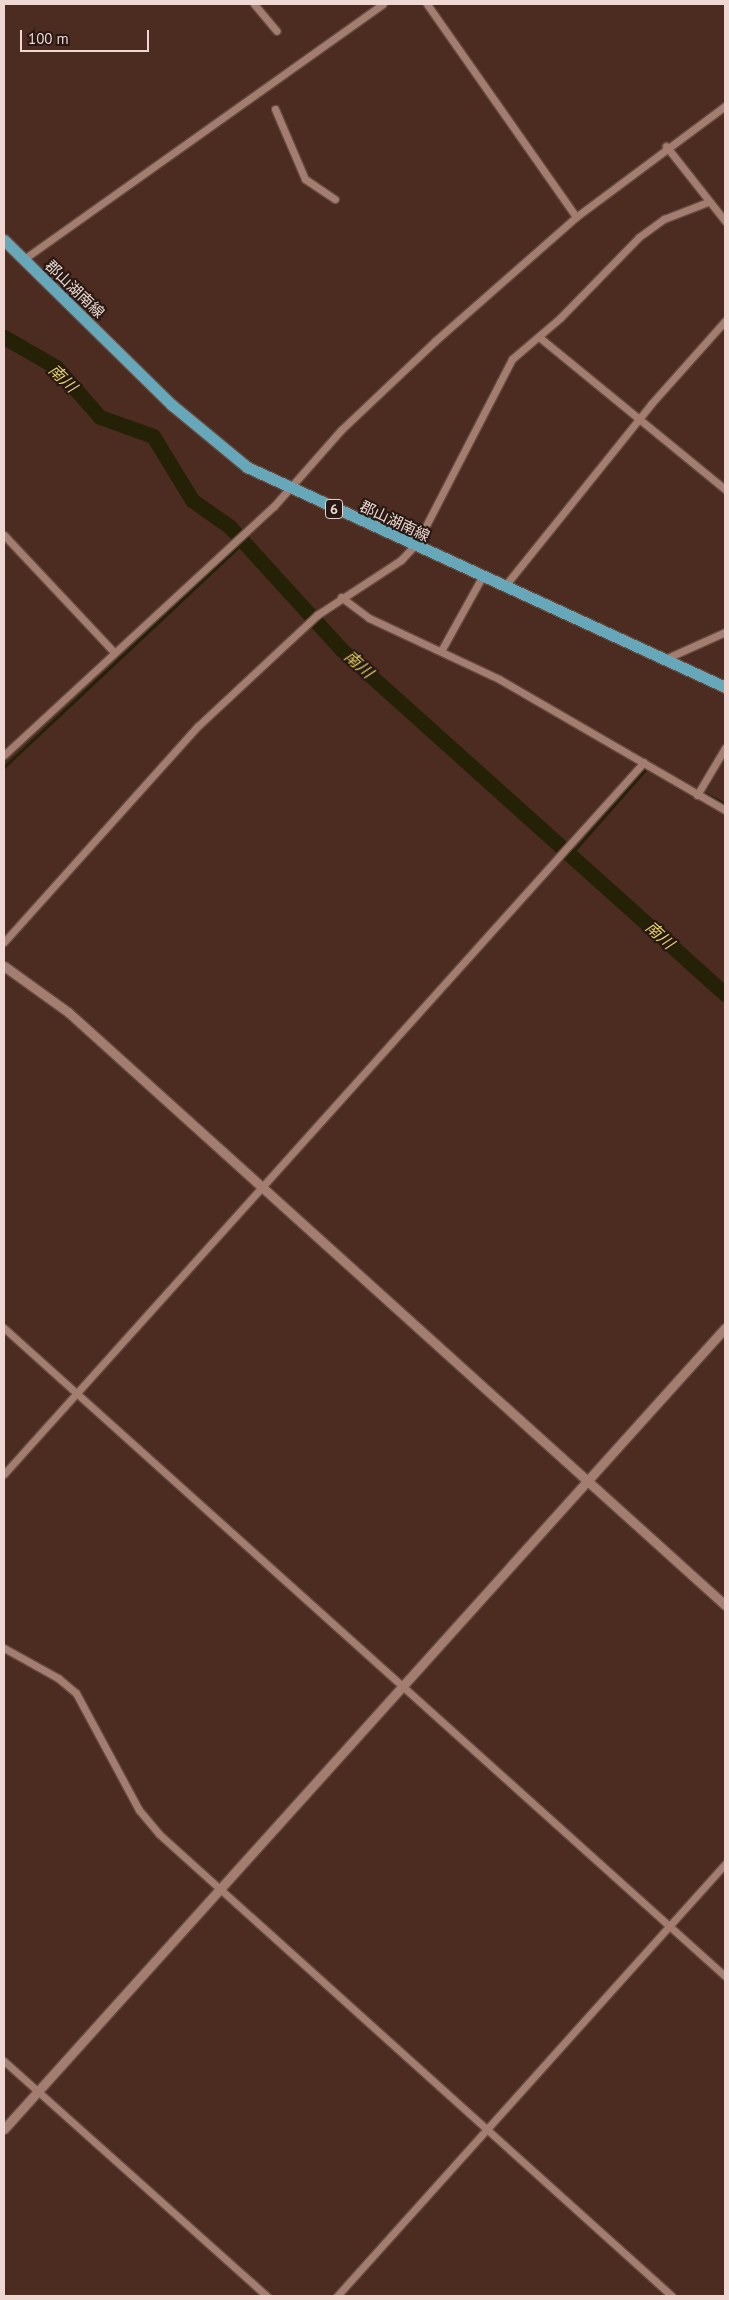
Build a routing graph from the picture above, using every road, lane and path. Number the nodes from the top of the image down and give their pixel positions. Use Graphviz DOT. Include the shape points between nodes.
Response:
graph roads {
  1 [pos="254,4"];
  2 [pos="383,4"];
  3 [pos="427,4"];
  4 [pos="277,31"];
  5 [pos="725,106"];
  6 [pos="275,109"];
  7 [pos="666,146"];
  8 [pos="335,199"];
  9 [pos="708,202"];
  10 [pos="576,216"];
  11 [pos="724,218"];
  12 [pos="4,240"];
  13 [pos="24,259"];
  14 [pos="725,321"];
  15 [pos="539,337"];
  16 [pos="640,418"];
  17 [pos="287,488"];
  18 [pos="725,489"];
  19 [pos="4,535"];
  20 [pos="414,546"];
  21 [pos="482,577"];
  22 [pos="504,587"];
  23 [pos="341,597"];
  24 [pos="725,632"];
  25 [pos="113,651"];
  26 [pos="442,651"];
  27 [pos="665,659"];
  28 [pos="725,687"];
  29 [pos="725,748"];
  30 [pos="4,755"];
  31 [pos="644,762"];
  32 [pos="696,795"];
  33 [pos="725,810"];
  34 [pos="4,942"];
  35 [pos="4,966"];
  36 [pos="262,1187"];
  37 [pos="4,1328"];
  38 [pos="725,1328"];
  39 [pos="76,1394"];
  40 [pos="4,1474"];
  41 [pos="588,1480"];
  42 [pos="725,1604"];
  43 [pos="4,1648"];
  44 [pos="403,1686"];
  45 [pos="725,1864"];
  46 [pos="220,1889"];
  47 [pos="670,1926"];
  48 [pos="725,1976"];
  49 [pos="4,2061"];
  50 [pos="38,2091"];
  51 [pos="4,2129"];
  52 [pos="488,2129"];
  53 [pos="266,2296"];
  54 [pos="337,2296"];
  55 [pos="672,2296"];
  1 -- 4 [label="street"];
  2 -- 13 [label="street"];
  3 -- 10 [label="street"];
  5 -- 7 [label="street"];
  6 -- 8 [label="street" via="305,179"];
  7 -- 9 [label="street"];
  7 -- 10 [label="street"];
  9 -- 11 [label="street"];
  9 -- 15 [label="street" via="664,219 640,237"];
  10 -- 17 [label="street" via="341,430"];
  12 -- 13 [label="main road, 郡山湖南線 / 6"];
  13 -- 17 [label="main road, 郡山湖南線 / 6" via="221,449"];
  14 -- 16 [label="street"];
  15 -- 16 [label="street"];
  15 -- 20 [label="street" via="512,359 446,492"];
  16 -- 18 [label="street"];
  16 -- 22 [label="street"];
  17 -- 20 [label="main road, 郡山湖南線 / 6"];
  17 -- 25 [label="street" via="274,506"];
  19 -- 25 [label="street"];
  20 -- 21 [label="main road, 郡山湖南線 / 6"];
  20 -- 23 [label="street" via="401,560"];
  21 -- 22 [label="main road, 郡山湖南線 / 6"];
  21 -- 26 [label="street"];
  22 -- 27 [label="main road, 郡山湖南線 / 6"];
  23 -- 26 [label="street" via="369,618"];
  23 -- 34 [label="street" via="317,615 198,726"];
  24 -- 27 [label="street"];
  25 -- 30 [label="street"];
  26 -- 31 [label="street" via="499,679"];
  27 -- 28 [label="main road, 郡山湖南線 / 6"];
  29 -- 32 [label="street"];
  31 -- 32 [label="street"];
  31 -- 36 [label="street"];
  32 -- 33 [label="street"];
  35 -- 36 [label="street" via="68,1012"];
  36 -- 39 [label="street"];
  36 -- 41 [label="street"];
  37 -- 39 [label="street"];
  38 -- 41 [label="street"];
  39 -- 40 [label="street"];
  39 -- 44 [label="street"];
  41 -- 42 [label="street"];
  41 -- 44 [label="street"];
  43 -- 46 [label="street" via="58,1678 76,1693 144,1817"];
  44 -- 46 [label="street"];
  44 -- 47 [label="street"];
  45 -- 47 [label="street"];
  46 -- 50 [label="street"];
  46 -- 52 [label="street"];
  47 -- 48 [label="street"];
  47 -- 52 [label="street"];
  49 -- 50 [label="street"];
  50 -- 51 [label="street"];
  50 -- 53 [label="street"];
  52 -- 54 [label="street"];
  52 -- 55 [label="street"];
}
